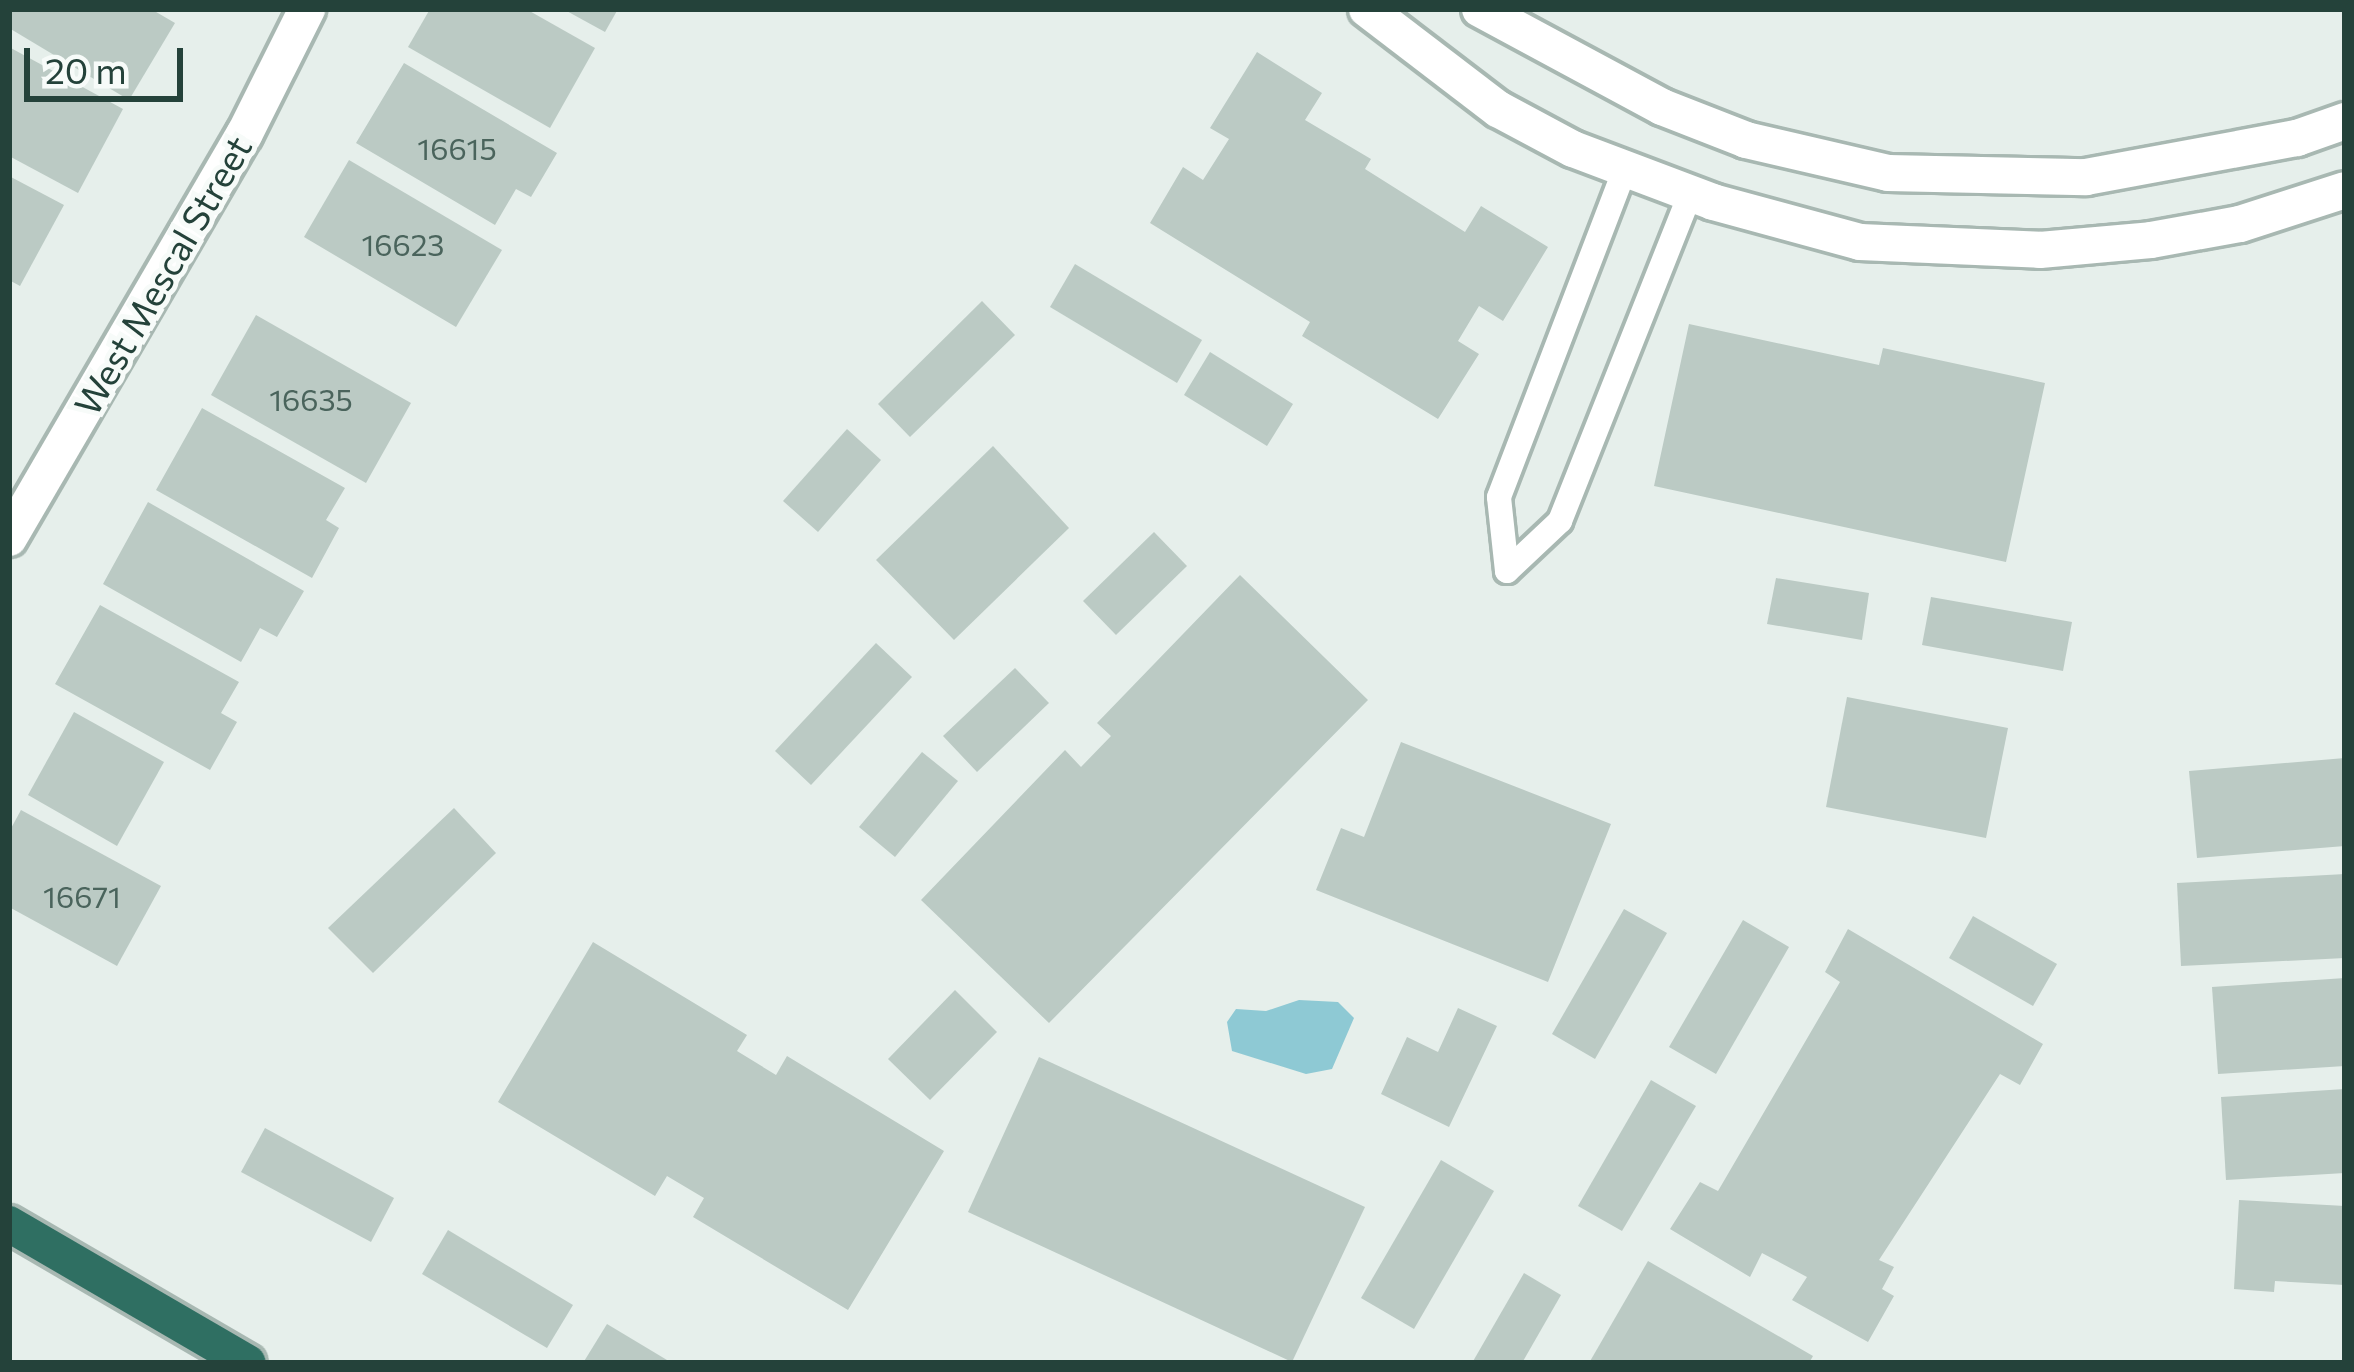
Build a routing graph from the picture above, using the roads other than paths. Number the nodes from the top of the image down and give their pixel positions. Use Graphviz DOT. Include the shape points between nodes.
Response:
graph roads {
  1 [pos="307,9"];
  2 [pos="1366,9"];
  3 [pos="1480,9"];
  4 [pos="2345,121"];
  5 [pos="1624,171"];
  6 [pos="2345,190"];
  7 [pos="1690,195"];
  8 [pos="9,538"];
  9 [pos="9,1224"];
  10 [pos="248,1363"];
  1 -- 8 [label="street, West Mescal Street" via="244,135"];
  2 -- 5 [label="street" via="1498,109"];
  3 -- 4 [label="street" via="1662,106 1746,140 1888,172 2086,177 2297,139"];
  5 -- 7 [label="street"];
  5 -- 7 [label="lane" via="1498,497 1507,571 1560,521"];
  6 -- 7 [label="street" via="2240,224 2040,250 1860,242"];
  9 -- 10 [label="highway"];
}
